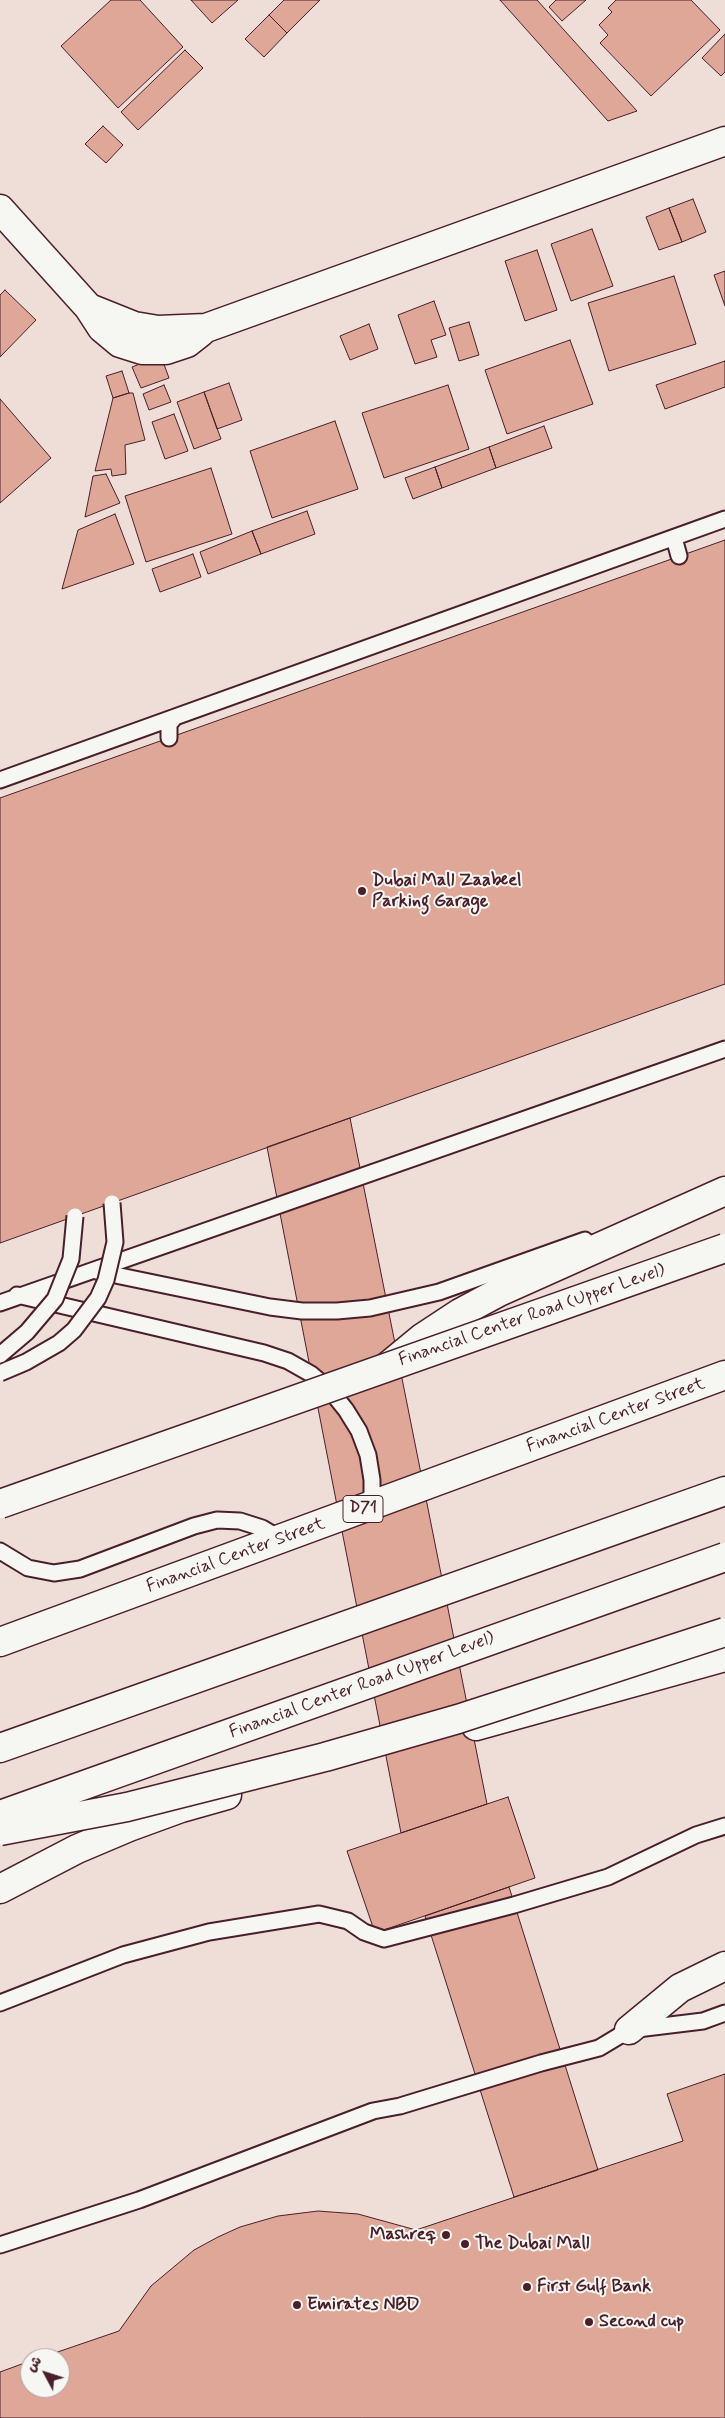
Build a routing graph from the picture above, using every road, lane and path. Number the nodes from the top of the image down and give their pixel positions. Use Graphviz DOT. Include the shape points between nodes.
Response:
graph roads {
  1 [pos="725,142"];
  2 [pos="0,209"];
  3 [pos="725,520"];
  4 [pos="674,538"];
  5 [pos="679,556"];
  6 [pos="175,717"];
  7 [pos="169,738"];
  8 [pos="0,780"];
  9 [pos="725,1049"];
  10 [pos="725,1190"];
  11 [pos="112,1202"];
  12 [pos="75,1216"];
  13 [pos="725,1248"];
  14 [pos="92,1270"];
  15 [pos="17,1295"];
  16 [pos="0,1303"];
  17 [pos="0,1355"];
  18 [pos="386,1367"];
  19 [pos="0,1373"];
  20 [pos="725,1375"];
  21 [pos="725,1491"];
  22 [pos="0,1504"];
  23 [pos="372,1506"];
  24 [pos="282,1540"];
  25 [pos="0,1551"];
  26 [pos="725,1557"];
  27 [pos="725,1632"];
  28 [pos="0,1642"];
  29 [pos="725,1657"];
  30 [pos="0,1748"];
  31 [pos="0,1815"];
  32 [pos="725,1826"];
  33 [pos="0,1831"];
  34 [pos="0,1888"];
  35 [pos="725,1966"];
  36 [pos="0,2003"];
  37 [pos="725,2013"];
  38 [pos="629,2030"];
  39 [pos="0,2245"];
  1 -- 2 [label="main road" via="206,328 150,328 111,318 89,308"];
  3 -- 4 [label="lane"];
  4 -- 5 [label="lane"];
  4 -- 6 [label="lane"];
  6 -- 7 [label="lane" via="169,724"];
  6 -- 8 [label="lane"];
  9 -- 14 [label="lane"];
  10 -- 14 [label="lane" via="480,1279 413,1300 370,1308 302,1311 270,1307"];
  10 -- 18 [label="main road" via="500,1292 422,1338"];
  11 -- 19 [label="lane, bridge" via="115,1232 112,1261 106,1280 87,1315 59,1343"];
  12 -- 17 [label="lane, bridge" via="71,1259 55,1299 28,1332"];
  13 -- 18 [label="main road, Financial Center Road (Upper Level), bridge"];
  14 -- 15 [label="lane"];
  15 -- 16 [label="lane"];
  15 -- 23 [label="lane" via="264,1353 311,1374 330,1390 359,1431 368,1455"];
  18 -- 22 [label="main road, Financial Center Road (Upper Level), bridge"];
  20 -- 23 [label="main road, Financial Center Street / D71"];
  21 -- 30 [label="main road"];
  23 -- 24 [label="main road, Financial Center Street / D71"];
  24 -- 25 [label="lane" via="262,1528 240,1521 217,1520 80,1569 54,1574 28,1568"];
  24 -- 28 [label="main road, Financial Center Street / D71"];
  26 -- 31 [label="main road, Financial Center Road (Upper Level), bridge"];
  27 -- 33 [label="main road, bridge" via="468,1716 325,1757 127,1807"];
  29 -- 34 [label="main road" via="181,1808 77,1849"];
  32 -- 36 [label="lane" via="696,1835 608,1877 384,1939 364,1932 348,1921 319,1914 209,1932 123,1955"];
  35 -- 38 [label="main road" via="680,1988"];
  37 -- 38 [label="lane" via="704,2021"];
  38 -- 39 [label="lane" via="599,2048 373,2111 140,2200"];
}
